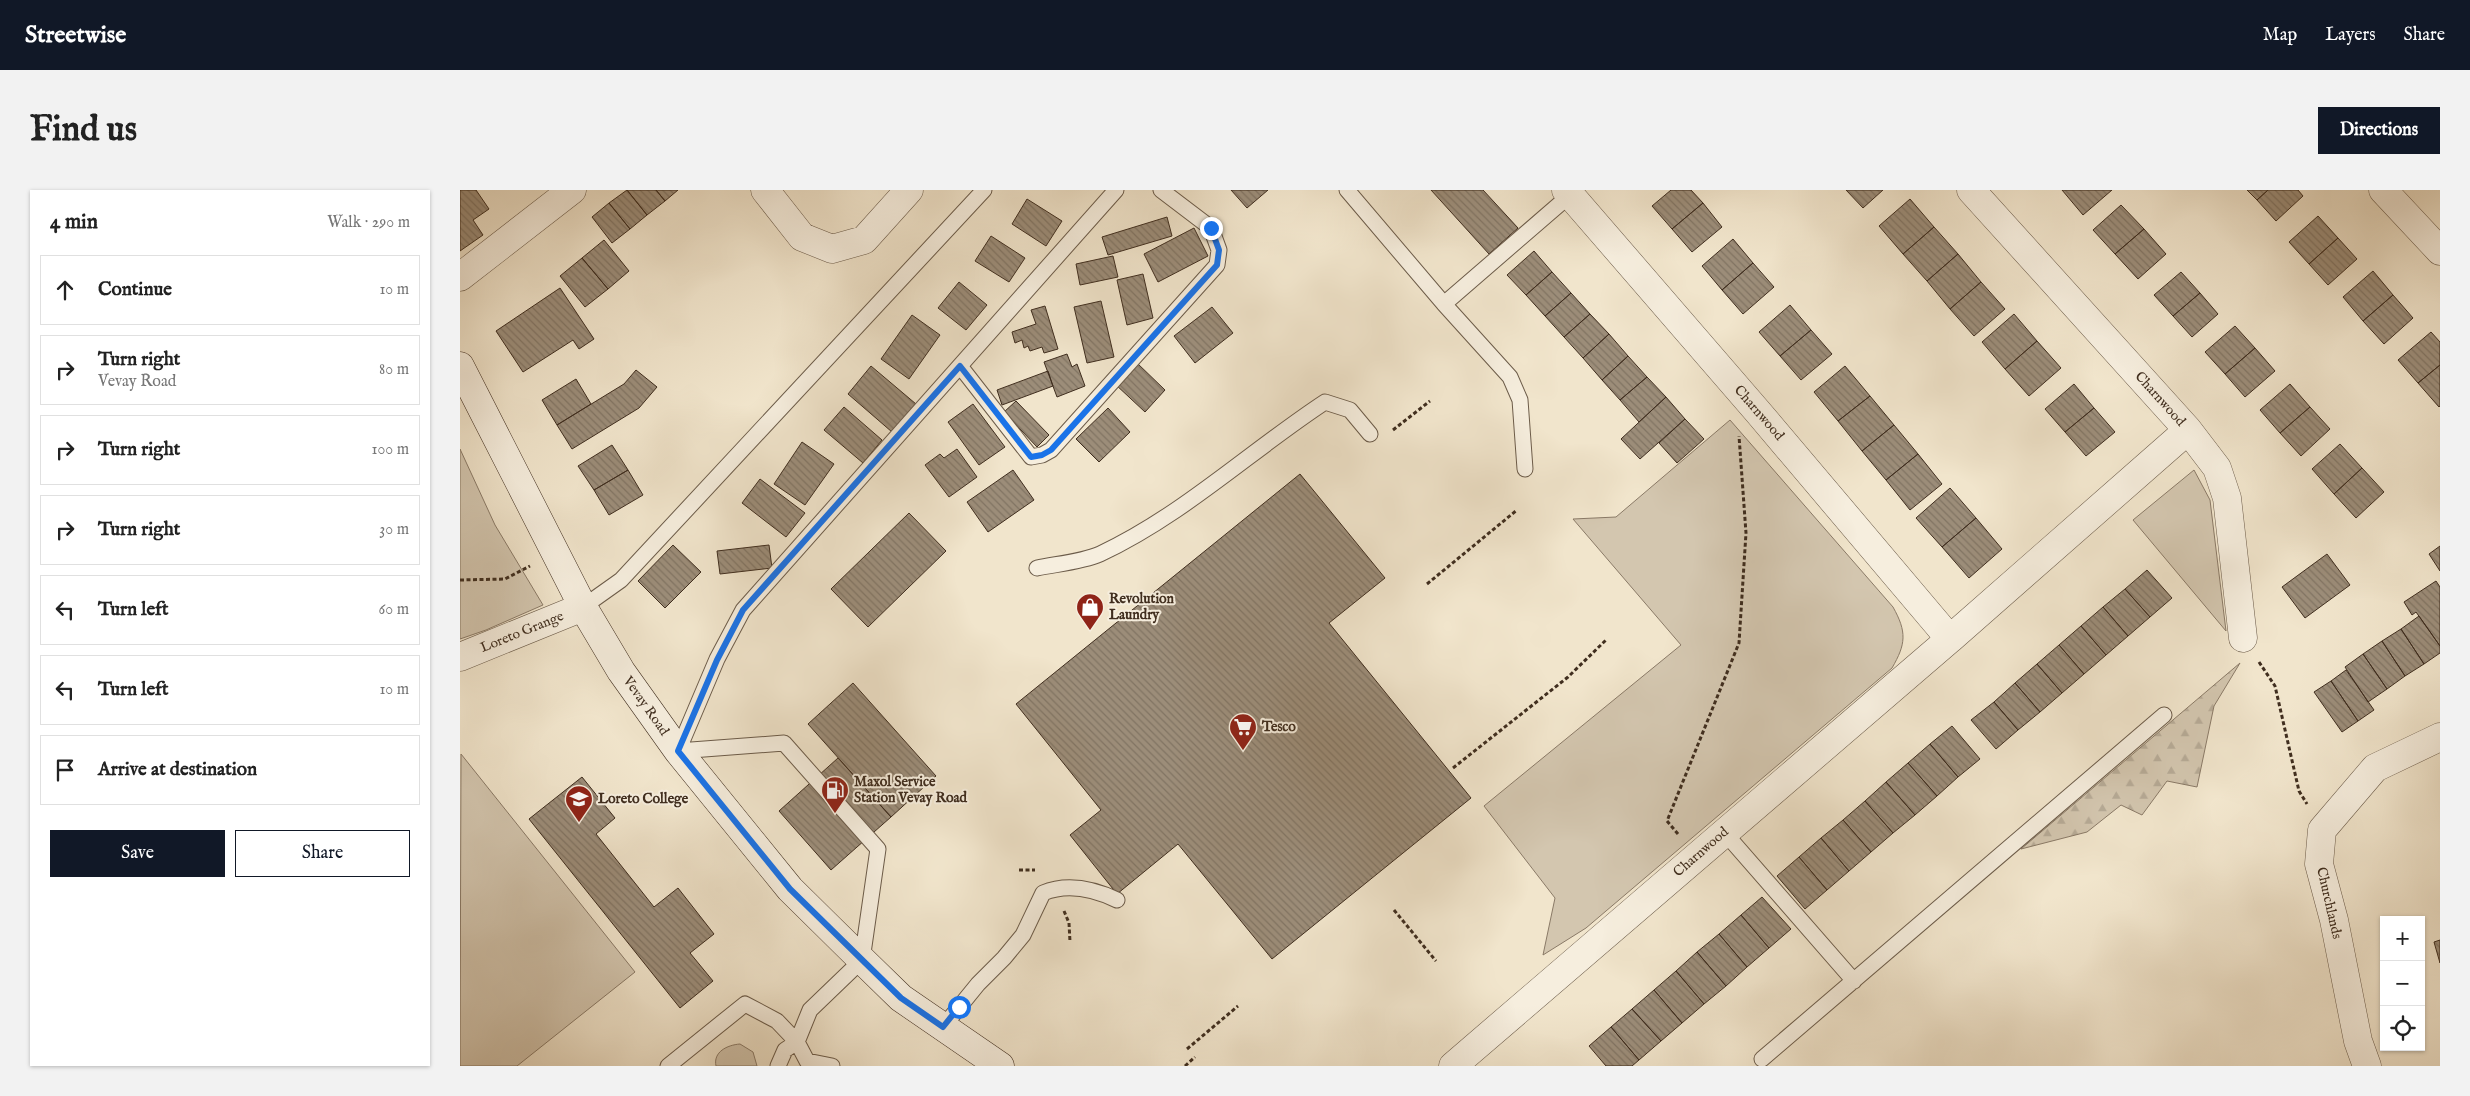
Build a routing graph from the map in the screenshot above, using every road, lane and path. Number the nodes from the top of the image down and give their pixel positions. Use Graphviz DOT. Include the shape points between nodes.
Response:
graph roads {
  1 [pos="572,190"];
  2 [pos="765,190"];
  3 [pos="909,190"];
  4 [pos="984,190"];
  5 [pos="1116,190"];
  6 [pos="1161,190"];
  7 [pos="1347,190"];
  8 [pos="1971,190"];
  9 [pos="2383,190"];
  10 [pos="1568,192"];
  11 [pos="2440,251"];
  12 [pos="460,277"];
  13 [pos="1444,304"];
  14 [pos="460,366"];
  15 [pos="960,366"];
  16 [pos="1430,401"];
  17 [pos="1758,412"];
  18 [pos="2188,430"];
  19 [pos="1392,431"];
  20 [pos="1370,434"];
  21 [pos="1525,469"];
  22 [pos="1517,510"];
  23 [pos="555,554"];
  24 [pos="1037,568"];
  25 [pos="460,580"];
  26 [pos="1427,584"];
  27 [pos="583,607"];
  28 [pos="2243,638"];
  29 [pos="1607,639"];
  30 [pos="1950,639"];
  31 [pos="460,657"];
  32 [pos="2164,715"];
  33 [pos="2440,737"];
  34 [pos="678,751"];
  35 [pos="1453,768"];
  36 [pos="2322,830"];
  37 [pos="1724,832"];
  38 [pos="1697,855"];
  39 [pos="1117,900"];
  40 [pos="1394,910"];
  41 [pos="862,960"];
  42 [pos="1436,961"];
  43 [pos="1854,981"];
  44 [pos="1238,1006"];
  45 [pos="943,1027"];
  46 [pos="797,1042"];
  47 [pos="1187,1048"];
  48 [pos="1195,1057"];
  49 [pos="1762,1059"];
  50 [pos="668,1066"];
  51 [pos="778,1066"];
  52 [pos="832,1066"];
  53 [pos="1000,1066"];
  54 [pos="1185,1066"];
  55 [pos="1453,1066"];
  56 [pos="2367,1066"];
  1 -- 12 [label="street"];
  2 -- 3 [label="street" via="802,237 832,249 864,240"];
  4 -- 27 [label="lane" via="621,580"];
  5 -- 15 [label="lane"];
  6 -- 15 [label="lane" via="1211,228 1219,250 1217,265 1051,450 1031,457"];
  7 -- 13 [label="lane"];
  8 -- 18 [label="street, Charnwood"];
  9 -- 11 [label="street"];
  10 -- 13 [label="lane"];
  10 -- 17 [label="street, Charnwood"];
  13 -- 21 [label="lane" via="1510,377 1520,400"];
  14 -- 23 [label="street, Vevay Road"];
  15 -- 34 [label="lane" via="743,610 717,660"];
  16 -- 19 [label="path"];
  17 -- 30 [label="street, Charnwood"];
  17 -- 38 [label="path" via="1739,427 1746,533 1739,644 1667,821"];
  18 -- 28 [label="street, Charnwood" via="2217,468 2227,498"];
  18 -- 30 [label="street, Charnwood"];
  20 -- 24 [label="lane" via="1350,410 1325,402 1183,507 1098,555"];
  22 -- 26 [label="path"];
  23 -- 25 [label="path" via="505,579"];
  23 -- 27 [label="street, Vevay Road"];
  27 -- 31 [label="street, Loreto Grange"];
  27 -- 34 [label="street, Vevay Road" via="621,671"];
  28 -- 36 [label="path" via="2275,686 2299,791"];
  29 -- 35 [label="path" via="1568,677"];
  30 -- 37 [label="street, Charnwood"];
  32 -- 43 [label="lane"];
  33 -- 36 [label="street" via="2375,768"];
  34 -- 41 [label="street, Vevay Road" via="790,889"];
  34 -- 41 [label="lane" via="784,743 872,842 878,850"];
  36 -- 56 [label="street, Churchlands" via="2319,864 2334,920 2358,1041"];
  37 -- 38 [label="street, Charnwood"];
  37 -- 43 [label="lane"];
  38 -- 55 [label="street, Charnwood"];
  39 -- 45 [label="lane" via="1098,891 1058,887 1043,893 1023,936"];
  40 -- 42 [label="path"];
  41 -- 45 [label="street, Vevay Road" via="901,998"];
  41 -- 46 [label="lane" via="810,1010"];
  43 -- 49 [label="lane"];
  44 -- 47 [label="path"];
  45 -- 53 [label="street, Vevay Road"];
  46 -- 50 [label="lane" via="777,1021 745,1004"];
  46 -- 51 [label="lane" via="786,1050"];
  46 -- 52 [label="lane" via="807,1061"];
  48 -- 54 [label="path"];
}
